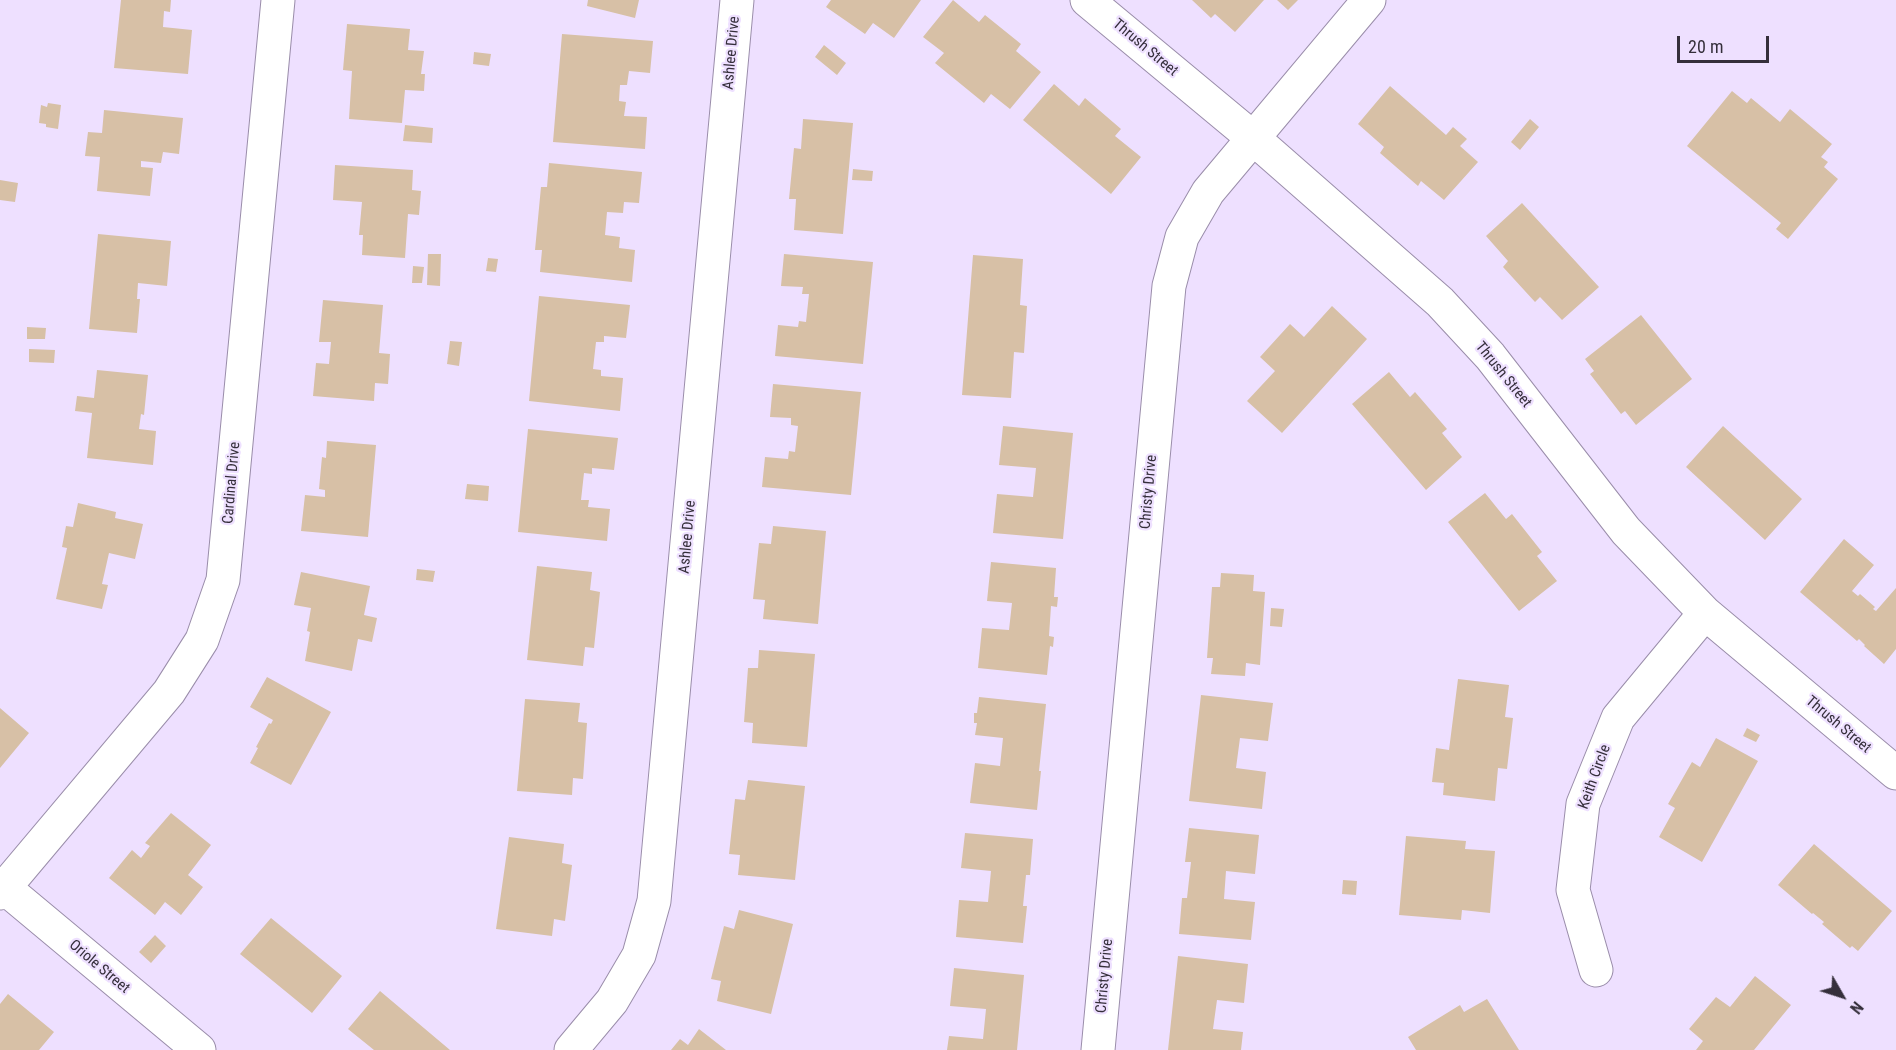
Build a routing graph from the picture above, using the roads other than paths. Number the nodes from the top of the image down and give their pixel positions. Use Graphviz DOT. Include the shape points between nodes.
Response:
graph roads {
  1 [pos="278,0"];
  2 [pos="737,0"];
  3 [pos="1087,0"];
  4 [pos="1369,0"];
  5 [pos="1253,138"];
  6 [pos="1706,613"];
  7 [pos="1896,773"];
  8 [pos="2,888"];
  9 [pos="1596,970"];
  10 [pos="199,1050"];
  11 [pos="571,1050"];
  12 [pos="1098,1050"];
  1 -- 8 [label="street, Cardinal Drive" via="223,580 202,640 169,692"];
  2 -- 11 [label="street, Ashlee Drive" via="654,901 639,955 612,1001"];
  3 -- 5 [label="street, Thrush Street"];
  4 -- 5 [label="street, Christy Drive"];
  5 -- 6 [label="street, Thrush Street" via="1440,302 1490,356 1626,531"];
  5 -- 12 [label="street, Christy Drive" via="1208,192 1182,237 1168,286"];
  6 -- 7 [label="street, Thrush Street"];
  6 -- 9 [label="street, Keith Circle" via="1618,718 1582,804 1572,890"];
  8 -- 10 [label="street, Oriole Street"];
}
